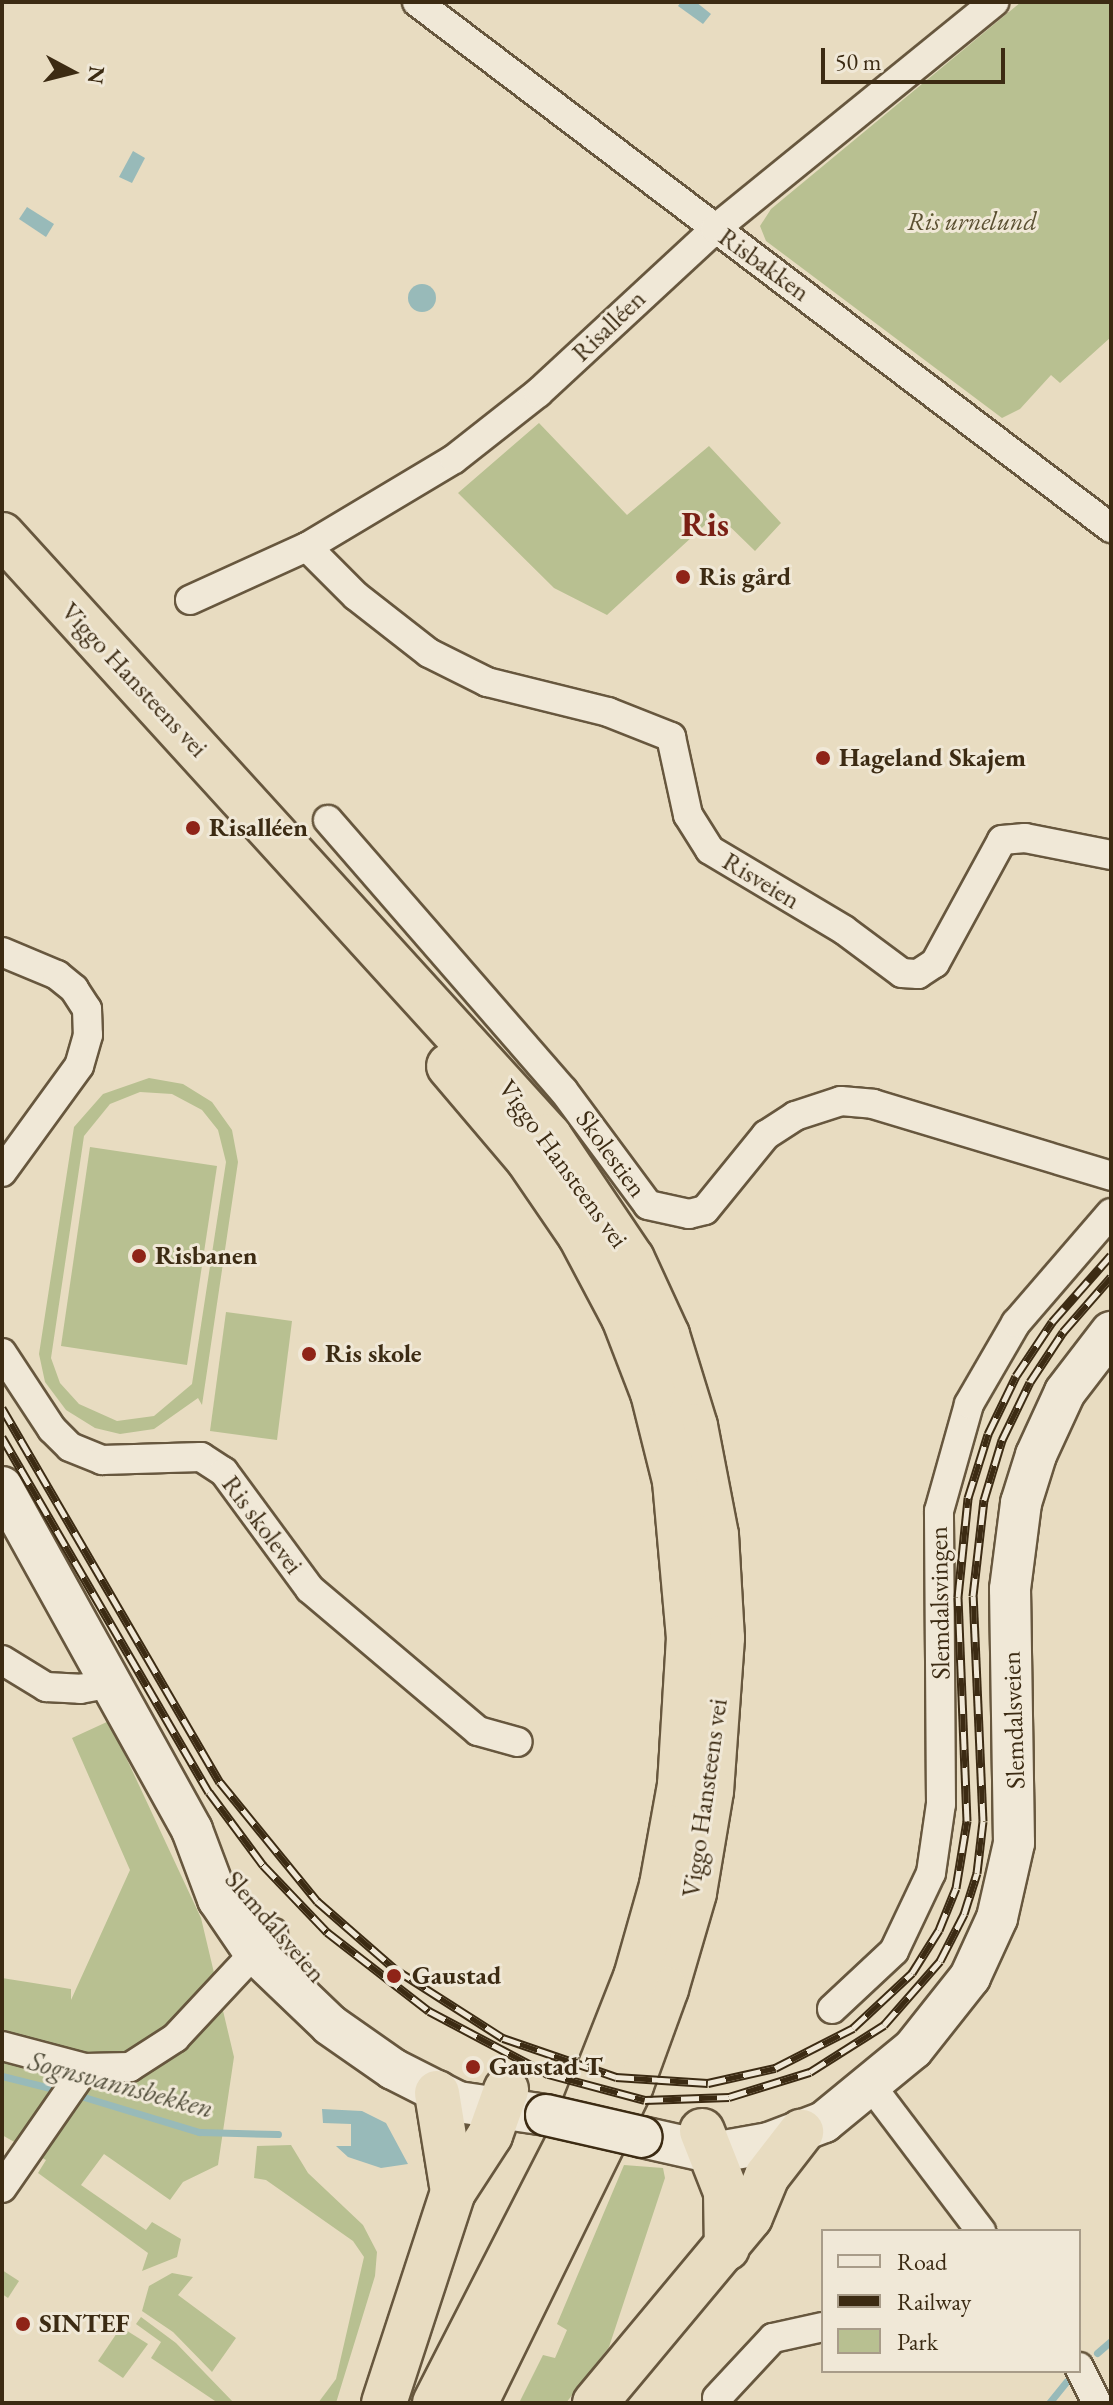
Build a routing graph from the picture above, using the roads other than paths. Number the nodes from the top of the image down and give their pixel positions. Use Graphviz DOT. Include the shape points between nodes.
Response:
graph roads {
  1 [pos="417,2"];
  2 [pos="994,2"];
  3 [pos="715,229"];
  4 [pos="1111,528"];
  5 [pos="2,535"];
  6 [pos="307,547"];
  7 [pos="2,581"];
  8 [pos="190,600"];
  9 [pos="328,820"];
  10 [pos="1111,855"];
  11 [pos="2,952"];
  12 [pos="2,1172"];
  13 [pos="1111,1176"];
  14 [pos="1111,1213"];
  15 [pos="1111,1332"];
  16 [pos="2,1353"];
  17 [pos="2,1487"];
  18 [pos="2,1660"];
  19 [pos="111,1683"];
  20 [pos="518,1742"];
  21 [pos="264,1943"];
  22 [pos="832,2009"];
  23 [pos="2,2046"];
  24 [pos="81,2073"];
  25 [pos="869,2083"];
  26 [pos="437,2093"];
  27 [pos="520,2107"];
  28 [pos="801,2132"];
  29 [pos="682,2140"];
  30 [pos="2,2188"];
  31 [pos="453,2192"];
  32 [pos="979,2229"];
  33 [pos="727,2248"];
  34 [pos="821,2327"];
  35 [pos="717,2398"];
  36 [pos="384,2403"];
  37 [pos="435,2403"];
  38 [pos="475,2403"];
  39 [pos="595,2403"];
  1 -- 3 [label="street, Risbakken"];
  2 -- 3 [label="street, Risalléen"];
  3 -- 4 [label="street, Risbakken"];
  3 -- 6 [label="street, Risalléen" via="496,427 416,483"];
  5 -- 38 [label="highway, Viggo Hansteens vei" via="541,1126 632,1259 667,1335 695,1426 716,1535 722,1638 711,1791 694,1893 631,2085"];
  6 -- 8 [label="street, Risalléen"];
  6 -- 10 [label="street, Risveien" via="356,596 429,653 487,682 608,712 671,737 684,802 710,850 844,930 902,973 918,974 935,963 1002,840 1025,838"];
  7 -- 37 [label="highway, Viggo Hansteens vei" via="352,958 528,1159 608,1285 639,1354 664,1436 684,1539 689,1638 685,1733 662,1885 601,2072"];
  9 -- 13 [label="street, Skolestien" via="563,1090 648,1205 675,1213 705,1210 766,1135 795,1116 841,1101 873,1104"];
  11 -- 12 [label="street" via="57,975 74,989 87,1009 88,1035 79,1066"];
  14 -- 22 [label="street, Slemdalsvingen" via="1016,1323 969,1404 939,1511 941,1804 931,1873 894,1951"];
  15 -- 25 [label="main road, Slemdalsveien" via="1049,1422 1016,1529 1010,1621 1016,1806 1004,1895 986,1946 951,2005 913,2049"];
  16 -- 20 [label="street, Ris skolevei" via="52,1429 70,1447 102,1460 201,1457 224,1472 310,1589 478,1731"];
  17 -- 19 [label="main road, Slemdalsveien"];
  18 -- 19 [label="street" via="46,1687 80,1689"];
  19 -- 21 [label="main road, Slemdalsveien" via="192,1830 218,1899"];
  21 -- 24 [label="street" via="158,2053 130,2067"];
  21 -- 26 [label="main road, Slemdalsveien" via="330,2025"];
  21 -- 27 [label="main road, Slemdalsveien" via="373,2024"];
  23 -- 24 [label="street"];
  24 -- 30 [label="street"];
  25 -- 28 [label="main road, Slemdalsveien" via="838,2114"];
  25 -- 29 [label="main road, Slemdalsveien"];
  25 -- 32 [label="street"];
  26 -- 27 [label="main road, Slemdalsveien"];
  26 -- 31 [label="highway"];
  27 -- 29 [label="main road, Slemdalsveien, bridge"];
  27 -- 31 [label="highway"];
  28 -- 29 [label="main road, Slemdalsveien"];
  28 -- 33 [label="highway" via="767,2176 750,2217"];
  29 -- 33 [label="highway" via="729,2211"];
  31 -- 36 [label="highway"];
  33 -- 39 [label="highway"];
  34 -- 35 [label="street" via="773,2338"];
}
